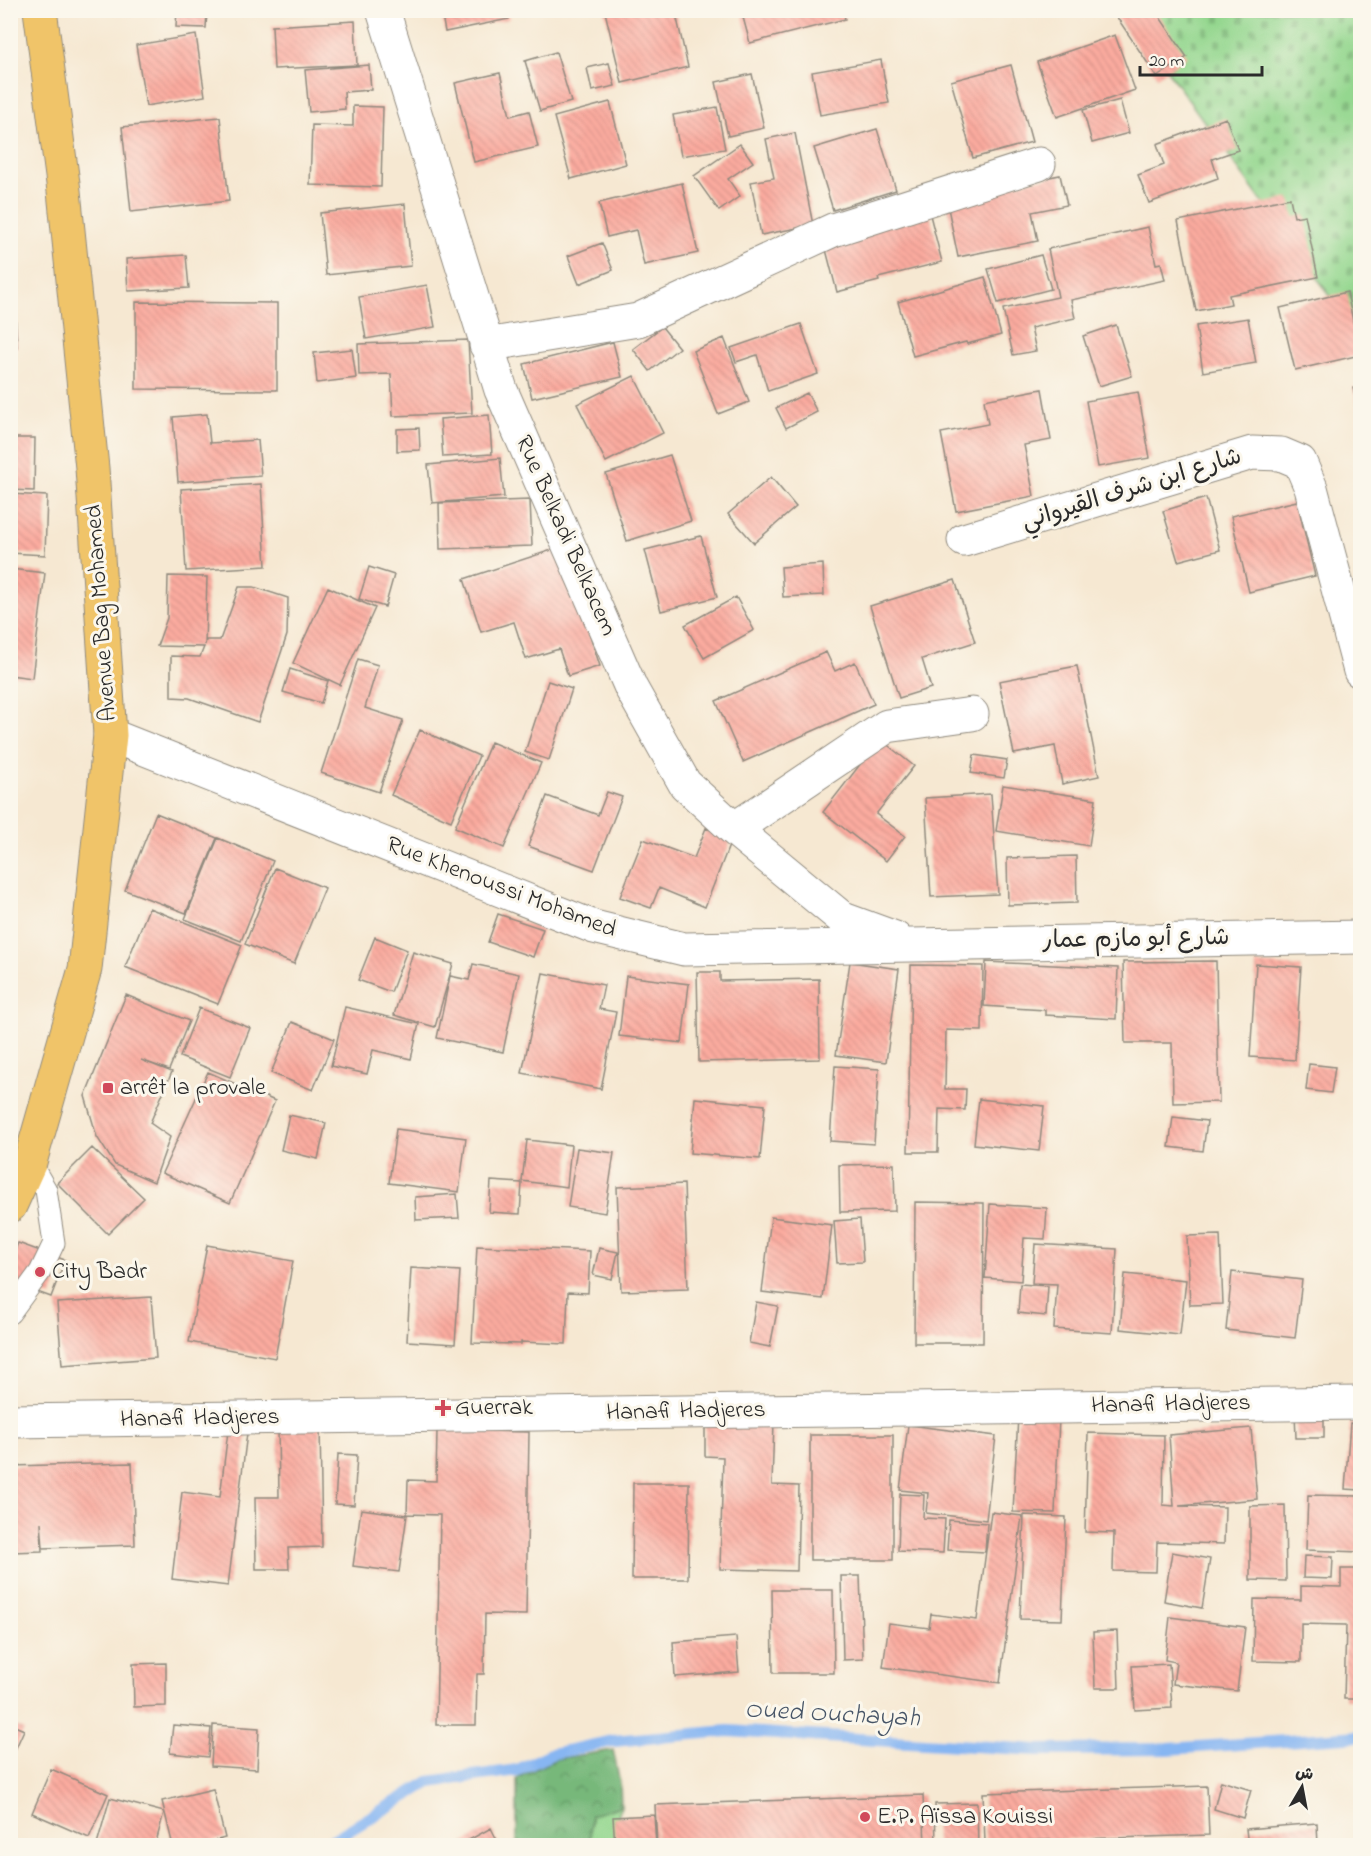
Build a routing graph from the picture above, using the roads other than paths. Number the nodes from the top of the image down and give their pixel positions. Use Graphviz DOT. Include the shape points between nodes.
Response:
graph roads {
  1 [pos="40,10"];
  2 [pos="383,10"];
  3 [pos="1039,164"];
  4 [pos="486,345"];
  5 [pos="964,540"];
  6 [pos="1360,671"];
  7 [pos="972,714"];
  8 [pos="110,735"];
  9 [pos="734,829"];
  10 [pos="1360,937"];
  11 [pos="911,944"];
  12 [pos="30,1162"];
  13 [pos="10,1206"];
  14 [pos="10,1312"];
  15 [pos="1360,1403"];
  16 [pos="10,1421"];
  1 -- 8 [label="main road, Avenue Bag Mohamed" via="64,191 92,468"];
  2 -- 4 [label="street, Rue Belkadi Belkacem"];
  3 -- 4 [label="street" via="833,230 638,320"];
  4 -- 9 [label="street, Rue Belkadi Belkacem" via="501,390 631,688 685,784"];
  5 -- 6 [label="street, شارع ابن شرف القيرواني" via="1252,453 1281,454 1300,462 1311,488"];
  7 -- 9 [label="street" via="887,726"];
  8 -- 11 [label="street, Rue Khenoussi Mohamed" via="594,927 684,949"];
  8 -- 12 [label="main road, Avenue Bag Mohamed" via="85,969"];
  9 -- 11 [label="street, Rue Belkadi Belkacem" via="843,919"];
  10 -- 11 [label="street, شارع أبو مازم عمار"];
  12 -- 13 [label="main road, Avenue Bag Mohamed"];
  12 -- 14 [label="lane" via="46,1190 54,1243 40,1272"];
  15 -- 16 [label="street, Hanafi Hadjeres"];
}
